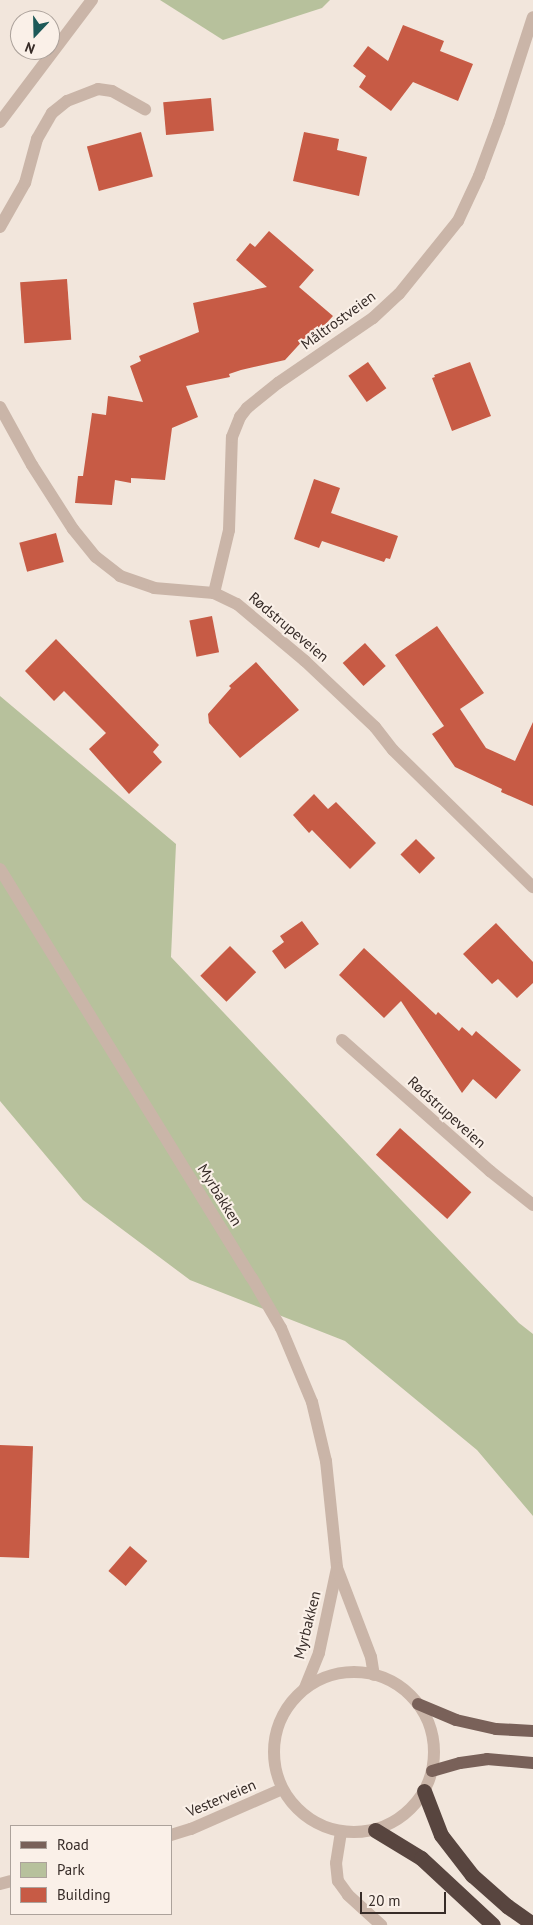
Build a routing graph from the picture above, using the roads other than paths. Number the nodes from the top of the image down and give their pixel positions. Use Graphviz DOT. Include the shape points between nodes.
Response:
graph roads {
  1 [pos="92,0"];
  2 [pos="533,16"];
  3 [pos="145,109"];
  4 [pos="0,122"];
  5 [pos="0,227"];
  6 [pos="0,407"];
  7 [pos="214,594"];
  8 [pos="0,869"];
  9 [pos="533,888"];
  10 [pos="342,1040"];
  11 [pos="533,1205"];
  12 [pos="337,1568"];
  13 [pos="374,1675"];
  14 [pos="305,1688"];
  15 [pos="418,1704"];
  16 [pos="533,1731"];
  17 [pos="533,1763"];
  18 [pos="432,1771"];
  19 [pos="282,1789"];
  20 [pos="424,1791"];
  21 [pos="375,1830"];
  22 [pos="341,1832"];
  23 [pos="172,1835"];
  24 [pos="533,1924"];
  25 [pos="381,1925"];
  26 [pos="493,1925"];
  1 -- 4 [label="street"];
  2 -- 7 [label="street, Måltrostveien" via="499,122 458,221 418,272 373,318 278,383 240,417 232,437 229,530"];
  3 -- 5 [label="street" via="112,92 98,89 67,101 52,113 38,138 26,183"];
  6 -- 7 [label="street, Rødstrupeveien" via="68,521 96,557 120,576 154,588"];
  7 -- 9 [label="street, Rødstrupeveien" via="237,604 306,660"];
  8 -- 12 [label="street, Myrbakken" via="281,1328 319,1427 330,1492"];
  10 -- 11 [label="street, Rødstrupeveien" via="490,1172"];
  12 -- 13 [label="street, Myrbakken" via="368,1649"];
  12 -- 14 [label="street, Myrbakken" via="320,1653"];
  13 -- 14 [label="street" via="347,1672 325,1677"];
  13 -- 15 [label="street" via="398,1686"];
  14 -- 19 [label="street" via="289,1704 278,1724 273,1745"];
  15 -- 16 [label="main road" via="456,1720 496,1729"];
  15 -- 18 [label="street" via="432,1736"];
  17 -- 18 [label="main road" via="487,1759"];
  18 -- 20 [label="street"];
  19 -- 22 [label="street" via="297,1809 317,1824"];
  19 -- 23 [label="street, Vesterveien"];
  20 -- 21 [label="street" via="394,1822"];
  20 -- 24 [label="highway" via="442,1835 472,1875"];
  21 -- 22 [label="street"];
  21 -- 26 [label="highway" via="421,1858"];
  22 -- 25 [label="street" via="336,1863 338,1881 348,1895"];
}
